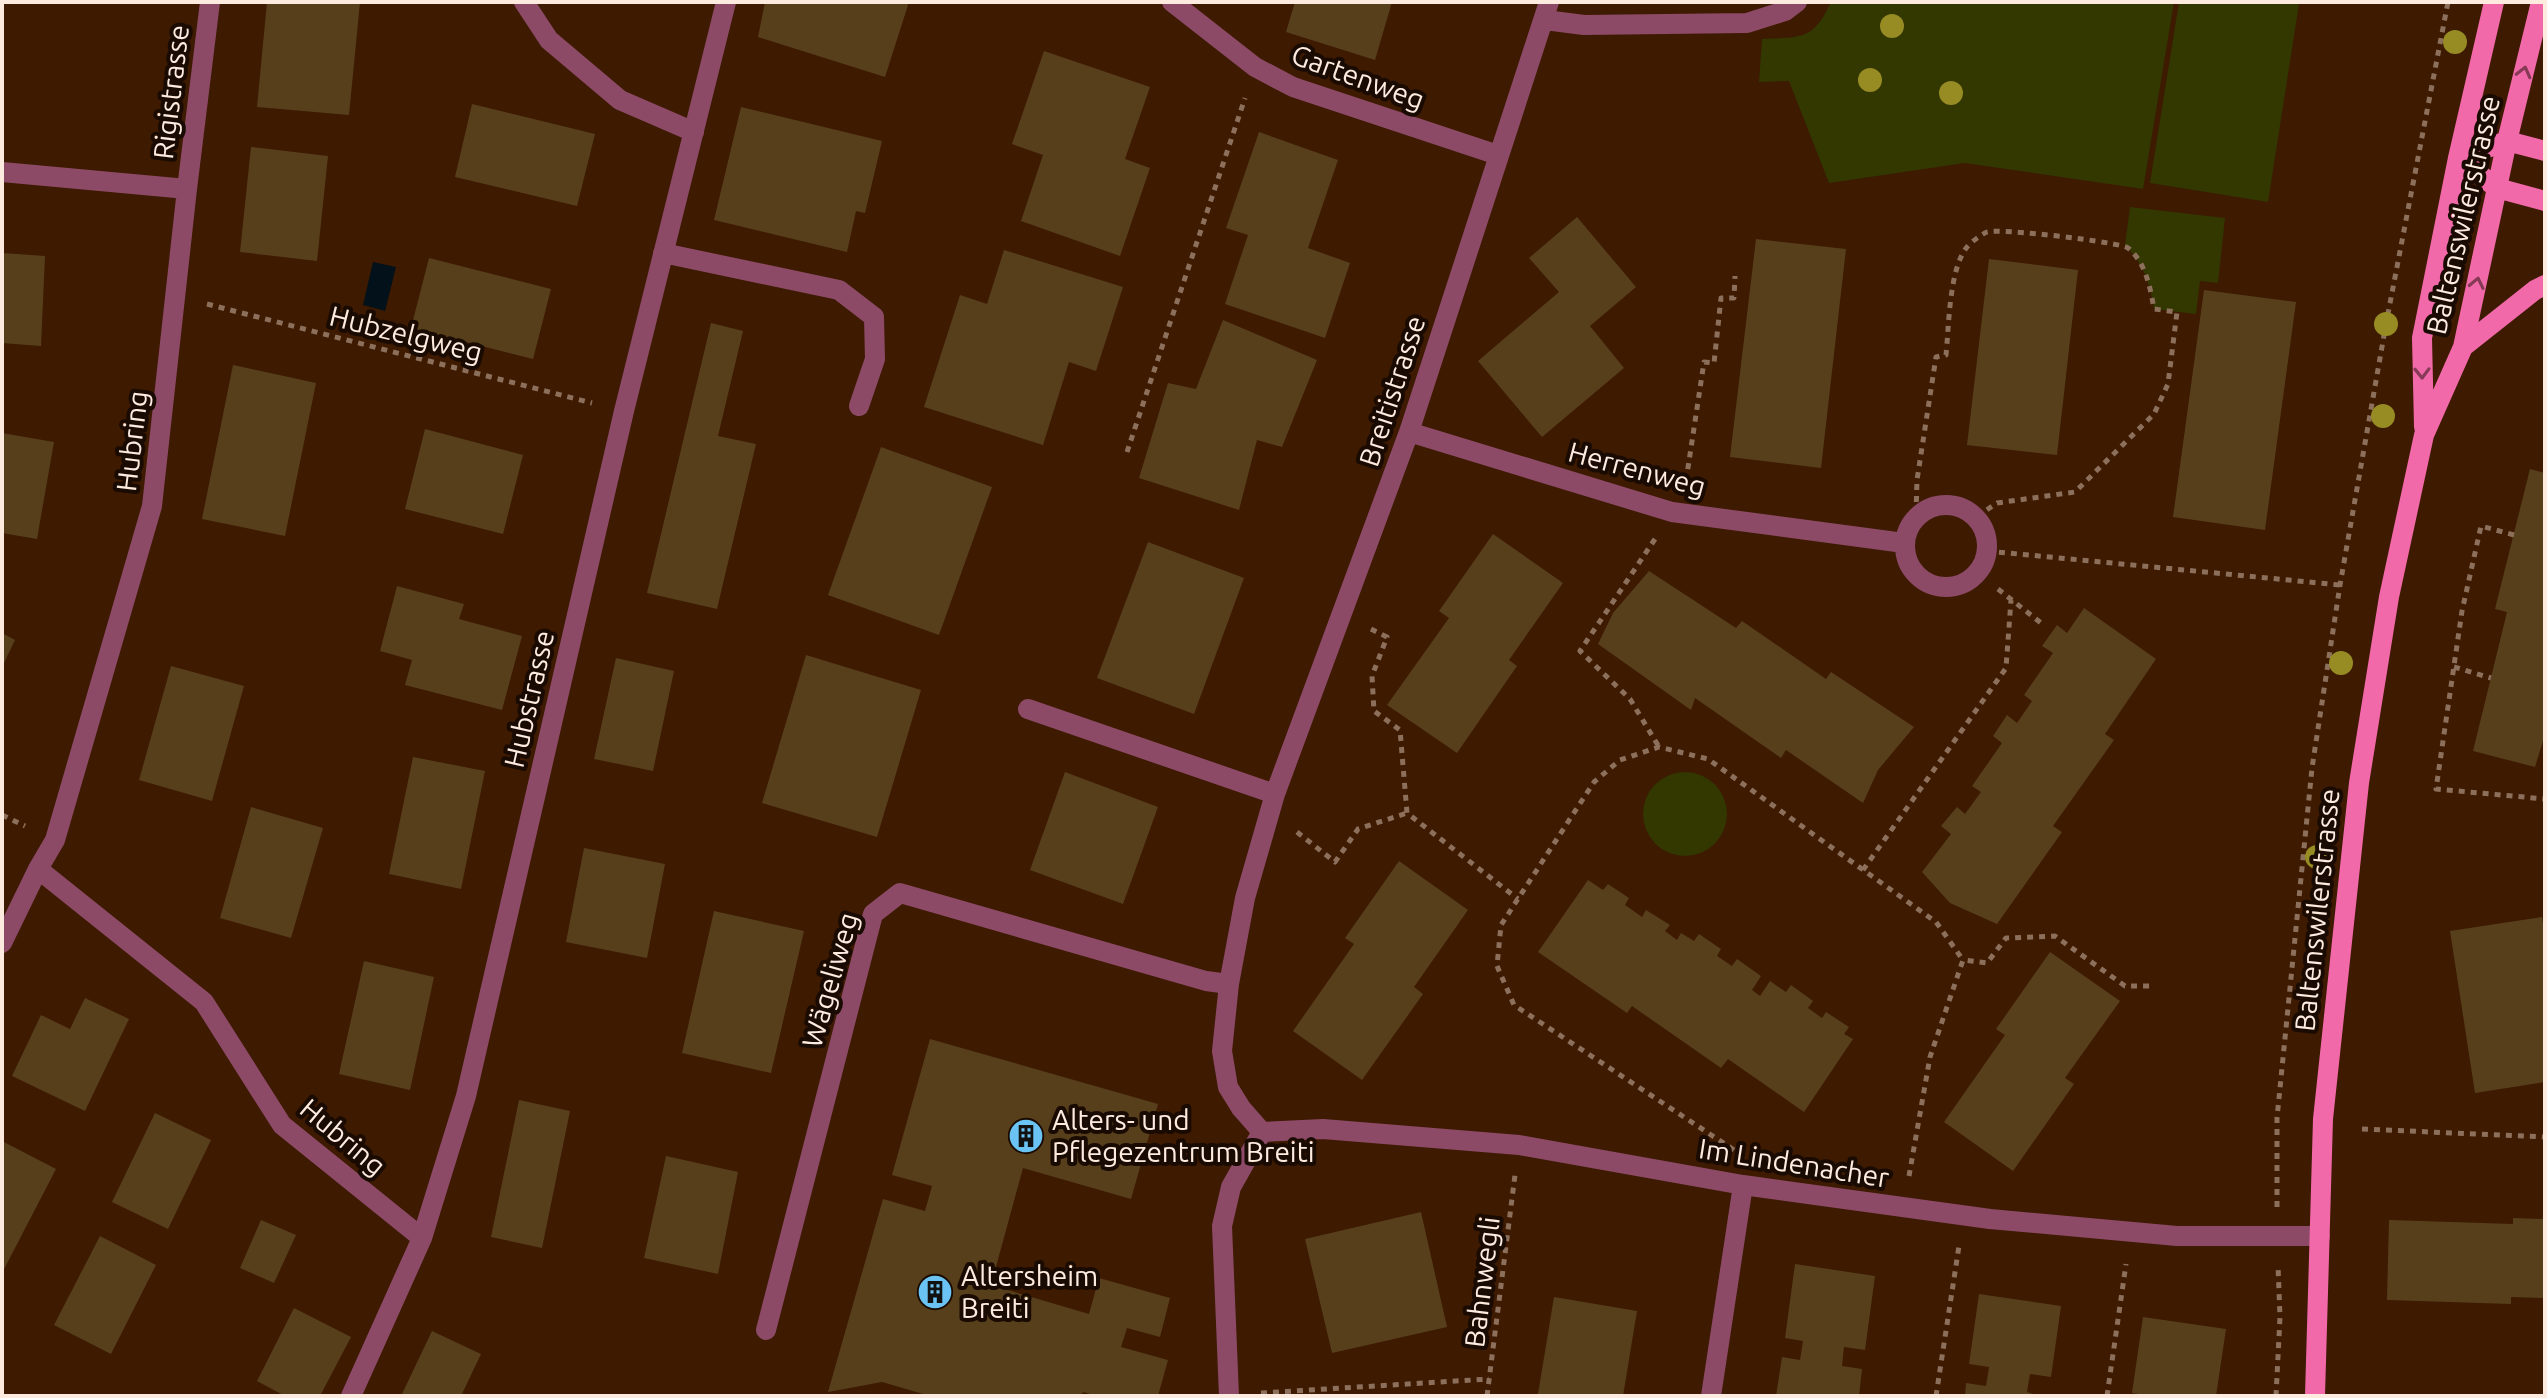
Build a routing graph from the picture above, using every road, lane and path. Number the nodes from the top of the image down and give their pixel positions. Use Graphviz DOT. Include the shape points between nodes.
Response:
graph roads {
  1 [pos="210,2"];
  2 [pos="524,2"];
  3 [pos="726,2"];
  4 [pos="1172,2"];
  5 [pos="1797,2"];
  6 [pos="2448,2"];
  7 [pos="2494,2"];
  8 [pos="2541,2"];
  9 [pos="1547,11"];
  10 [pos="1255,67"];
  11 [pos="694,132"];
  12 [pos="2507,141"];
  13 [pos="2545,151"];
  14 [pos="1498,155"];
  15 [pos="2458,158"];
  16 [pos="2,172"];
  17 [pos="2497,188"];
  18 [pos="187,189"];
  19 [pos="2545,201"];
  20 [pos="663,253"];
  21 [pos="1735,276"];
  22 [pos="2545,285"];
  23 [pos="177,296"];
  24 [pos="2463,347"];
  25 [pos="859,406"];
  26 [pos="624,411"];
  27 [pos="1409,432"];
  28 [pos="2424,435"];
  29 [pos="1127,452"];
  30 [pos="1672,512"];
  31 [pos="1916,516"];
  32 [pos="1976,517"];
  33 [pos="2514,535"];
  34 [pos="1904,543"];
  35 [pos="1987,551"];
  36 [pos="2340,585"];
  37 [pos="1998,589"];
  38 [pos="2011,600"];
  39 [pos="1360,623"];
  40 [pos="2041,623"];
  41 [pos="2454,667"];
  42 [pos="2491,678"];
  43 [pos="1028,709"];
  44 [pos="1659,747"];
  45 [pos="2545,799"];
  46 [pos="1273,802"];
  47 [pos="1407,813"];
  48 [pos="38,869"];
  49 [pos="1863,870"];
  50 [pos="1518,899"];
  51 [pos="2,943"];
  52 [pos="1963,960"];
  53 [pos="1229,984"];
  54 [pos="2154,986"];
  55 [pos="2362,1129"];
  56 [pos="1262,1132"];
  57 [pos="2545,1137"];
  58 [pos="1516,1173"];
  59 [pos="1743,1185"];
  60 [pos="1904,1208"];
  61 [pos="2278,1236"];
  62 [pos="2320,1236"];
  63 [pos="422,1238"];
  64 [pos="1960,1241"];
  65 [pos="2127,1255"];
  66 [pos="766,1330"];
  67 [pos="1489,1379"];
  68 [pos="1229,1395"];
  69 [pos="351,1396"];
  70 [pos="1487,1396"];
  71 [pos="1711,1396"];
  72 [pos="1936,1396"];
  73 [pos="2107,1396"];
  74 [pos="2276,1396"];
  75 [pos="2315,1396"];
  1 -- 18 [label="street, Rigistrasse"];
  2 -- 11 [label="street" via="549,40 620,100"];
  3 -- 11 [label="street, Hubstrasse"];
  4 -- 10 [label="street, Gartenweg"];
  5 -- 9 [label="street" via="1747,23 1584,25"];
  6 -- 36 [label="path"];
  7 -- 15 [label="main road, Baltenswilerstrasse"];
  12 -- 8 [label="main road, Baltenswilerstrasse, one-way"];
  9 -- 14 [label="street, Breitistrasse"];
  10 -- 14 [label="street, Gartenweg" via="1293,87"];
  10 -- 29 [label="path"];
  11 -- 20 [label="street, Hubstrasse"];
  12 -- 13 [label="main road"];
  12 -- 15 [label="main road"];
  12 -- 17 [label="main road, Baltenswilerstrasse"];
  14 -- 27 [label="street, Breitistrasse"];
  15 -- 17 [label="main road"];
  15 -- 28 [label="main road, Baltenswilerstrasse, one-way" via="2422,338"];
  16 -- 18 [label="street"];
  17 -- 19 [label="main road"];
  24 -- 17 [label="main road, Baltenswilerstrasse, one-way"];
  18 -- 23 [label="street, Hubring"];
  20 -- 25 [label="street" via="839,290 874,317 875,359"];
  20 -- 26 [label="street, Hubstrasse"];
  21 -- 30 [label="path" via="1734,298 1721,298 1714,363 1704,362 1685,487"];
  22 -- 24 [label="main road"];
  23 -- 26 [label="path, Hubzelgweg"];
  23 -- 48 [label="street, Hubring" via="152,506 55,840"];
  24 -- 28 [label="main road, Baltenswilerstrasse"];
  26 -- 63 [label="street, Hubstrasse" via="466,1096"];
  27 -- 30 [label="street, Herrenweg"];
  27 -- 46 [label="street, Breitistrasse"];
  28 -- 62 [label="main road, Baltenswilerstrasse" via="2389,597 2359,783 2323,1119"];
  30 -- 34 [label="street, Herrenweg"];
  30 -- 44 [label="path" via="1580,651 1630,699"];
  31 -- 32 [label="street" via="1939,504 1953,504"];
  31 -- 32 [label="path" via="1936,357 1946,355 1957,265 1968,246 1987,232 2010,231 2125,245 2150,283 2154,309 2177,312 2168,384 2154,414 2075,492 1997,503"];
  31 -- 34 [label="street"];
  32 -- 35 [label="street"];
  33 -- 41 [label="path" via="2481,526"];
  34 -- 35 [label="street" via="1912,570 1934,586 1962,584 1974,576"];
  35 -- 36 [label="path"];
  36 -- 61 [label="path" via="2312,768 2288,997 2277,1118"];
  37 -- 38 [label="path"];
  38 -- 40 [label="path"];
  38 -- 49 [label="path" via="2006,668"];
  39 -- 47 [label="path" via="1387,637 1372,676 1374,711 1400,730"];
  41 -- 42 [label="path"];
  41 -- 45 [label="path" via="2436,789"];
  43 -- 46 [label="street"];
  44 -- 49 [label="path" via="1708,759"];
  44 -- 50 [label="path" via="1620,760 1594,782"];
  46 -- 47 [label="path" via="1335,862 1358,829"];
  46 -- 53 [label="street, Breitistrasse" via="1245,898"];
  47 -- 50 [label="path"];
  48 -- 51 [label="street, Hubring"];
  48 -- 63 [label="street, Hubring" via="204,1002 282,1125"];
  49 -- 52 [label="path" via="1936,922"];
  50 -- 59 [label="path" via="1501,925 1497,966 1514,1005 1734,1149"];
  52 -- 54 [label="path" via="1987,963 2006,938 2055,936 2125,986"];
  52 -- 60 [label="path" via="1930,1057"];
  53 -- 56 [label="street, Breitistrasse" via="1222,1051 1228,1087"];
  53 -- 66 [label="street, Wägeliweg" via="900,893 873,914"];
  55 -- 57 [label="path"];
  56 -- 59 [label="street, Im Lindenacher" via="1323,1129 1519,1145"];
  56 -- 68 [label="street" via="1231,1187 1222,1226"];
  58 -- 67 [label="path, Bahnwegli"];
  59 -- 60 [label="street, Im Lindenacher"];
  59 -- 71 [label="street"];
  60 -- 61 [label="street, Im Lindenacher" via="2177,1236"];
  61 -- 62 [label="street, Im Lindenacher"];
  61 -- 74 [label="path"];
  62 -- 75 [label="main road, Baltenswilerstrasse"];
  63 -- 69 [label="street, Hubstrasse"];
  64 -- 72 [label="path"];
  65 -- 73 [label="path"];
  67 -- 68 [label="path"];
  67 -- 70 [label="path, Bahnwegli"];
}
